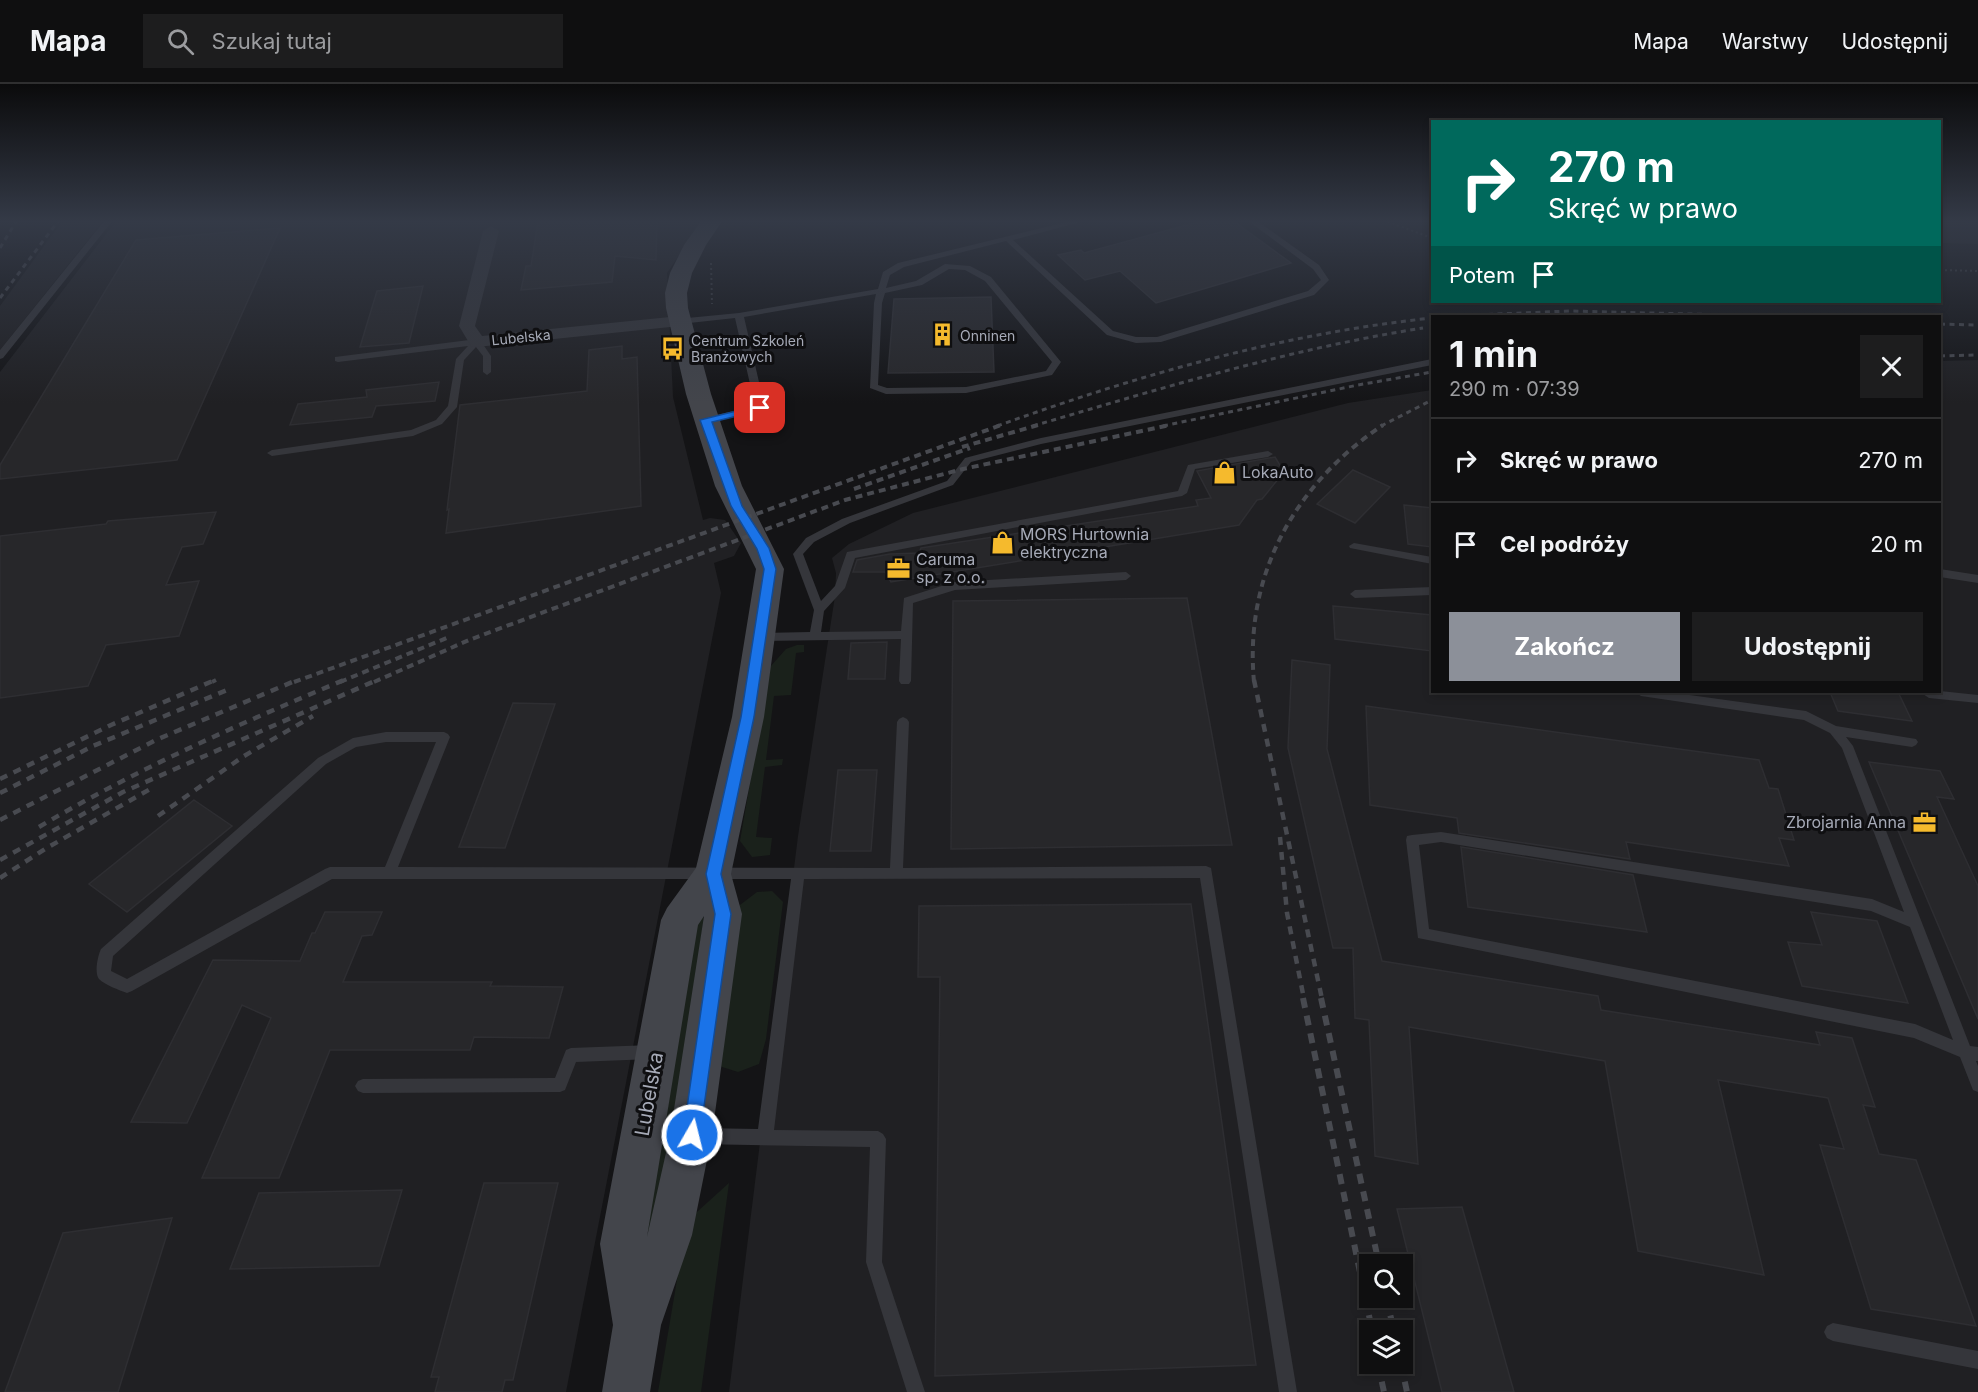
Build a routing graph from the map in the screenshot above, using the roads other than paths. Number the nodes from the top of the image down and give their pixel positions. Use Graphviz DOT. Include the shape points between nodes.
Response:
graph roads {
  1 [pos="60,281"];
  2 [pos="478,281"];
  3 [pos="679,281"];
  4 [pos="884,281"];
  5 [pos="922,281"];
  6 [pos="990,281"];
  7 [pos="1054,281"];
  8 [pos="1324,281"];
  9 [pos="881,291"];
  10 [pos="739,315"];
  11 [pos="680,321"];
  12 [pos="477,342"];
  13 [pos="0,356"];
  14 [pos="338,359"];
  15 [pos="1431,362"];
  16 [pos="487,372"];
  17 [pos="706,420"];
  18 [pos="272,453"];
  19 [pos="1268,454"];
  20 [pos="1354,546"];
  21 [pos="1431,561"];
  22 [pos="1941,573"];
  23 [pos="1126,576"];
  24 [pos="1978,579"];
  25 [pos="1431,591"];
  26 [pos="1355,594"];
  27 [pos="819,610"];
  28 [pos="906,635"];
  29 [pos="761,637"];
  30 [pos="815,637"];
  31 [pos="905,681"];
  32 [pos="1648,693"];
  33 [pos="1929,694"];
  34 [pos="1978,699"];
  35 [pos="903,722"];
  36 [pos="1834,730"];
  37 [pos="1912,741"];
  38 [pos="389,873"];
  39 [pos="896,873"];
  40 [pos="713,874"];
  41 [pos="798,874"];
  42 [pos="1916,923"];
  43 [pos="656,1052"];
  44 [pos="1972,1053"];
  45 [pos="1978,1085"];
  46 [pos="363,1086"];
  47 [pos="692,1135"];
  48 [pos="765,1138"];
  49 [pos="637,1325"];
  50 [pos="1833,1332"];
  51 [pos="1978,1360"];
  52 [pos="626,1392"];
  53 [pos="916,1392"];
  54 [pos="1288,1392"];
  1 -- 13 [label="lane"];
  2 -- 12 [label="street, Lubelska" via="467,326"];
  3 -- 11 [label="street, Lubelska" via="676,293"];
  4 -- 9 [label="lane"];
  5 -- 9 [label="lane"];
  6 -- 9 [label="lane" via="1057,362 1049,373 966,390 886,391 873,386"];
  7 -- 8 [label="lane" via="1110,333 1136,340 1158,340 1311,293"];
  9 -- 10 [label="lane"];
  10 -- 11 [label="lane"];
  10 -- 17 [label="lane" via="760,408"];
  11 -- 12 [label="street, Lubelska"];
  11 -- 17 [label="street, Lubelska"];
  12 -- 14 [label="lane"];
  12 -- 16 [label="lane" via="487,356"];
  12 -- 18 [label="lane" via="460,359 452,407 439,422 413,433"];
  15 -- 27 [label="lane" via="1041,441 969,460 950,483 846,521 810,540 798,554"];
  17 -- 29 [label="street, Lubelska" via="732,497 763,548 770,569"];
  19 -- 27 [label="lane" via="1191,467 1182,493 851,555 840,588"];
  20 -- 21 [label="lane"];
  22 -- 24 [label="lane"];
  23 -- 28 [label="lane" via="954,586 908,602"];
  25 -- 26 [label="lane"];
  27 -- 30 [label="lane"];
  28 -- 30 [label="lane"];
  28 -- 31 [label="lane"];
  29 -- 30 [label="lane"];
  29 -- 40 [label="street, Lubelska" via="748,717"];
  32 -- 36 [label="lane" via="1806,716"];
  33 -- 34 [label="lane"];
  35 -- 39 [label="lane"];
  36 -- 37 [label="lane"];
  36 -- 42 [label="lane" via="1847,746"];
  38 -- 38 [label="lane" via="330,873 127,986 104,974 106,953 322,761 353,743 386,736 444,737"];
  38 -- 40 [label="lane"];
  39 -- 41 [label="lane"];
  39 -- 54 [label="lane" via="1206,872"];
  40 -- 41 [label="lane"];
  40 -- 43 [label="street, Lubelska" via="680,920"];
  40 -- 47 [label="street, Lubelska" via="723,914"];
  41 -- 48 [label="lane"];
  42 -- 44 [label="lane"];
  42 -- 44 [label="lane" via="1872,905 1441,837 1412,840 1423,933 1915,1030"];
  43 -- 46 [label="lane" via="571,1055 560,1084"];
  43 -- 49 [label="street, Lubelska" via="623,1244"];
  44 -- 45 [label="lane"];
  47 -- 48 [label="lane"];
  47 -- 49 [label="street, Lubelska" via="670,1235"];
  48 -- 53 [label="lane" via="878,1140 874,1262"];
  49 -- 52 [label="street, Lubelska"];
  50 -- 51 [label="lane"];
}
